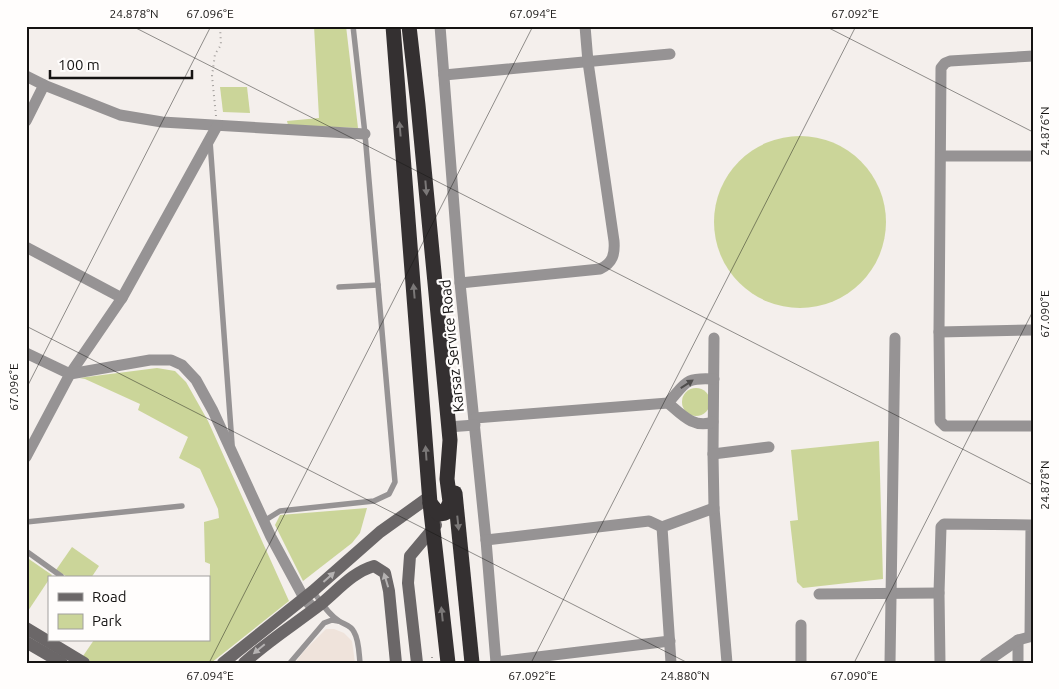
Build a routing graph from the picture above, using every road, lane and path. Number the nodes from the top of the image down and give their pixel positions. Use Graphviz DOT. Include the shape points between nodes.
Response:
graph roads {
  1 [pos="220,26"];
  2 [pos="353,26"];
  3 [pos="387,26"];
  4 [pos="393,26"];
  5 [pos="409,26"];
  6 [pos="417,26"];
  7 [pos="440,26"];
  8 [pos="585,26"];
  9 [pos="670,54"];
  10 [pos="1033,56"];
  11 [pos="588,62"];
  12 [pos="444,75"];
  13 [pos="26,76"];
  14 [pos="44,86"];
  15 [pos="397,89"];
  16 [pos="418,105"];
  17 [pos="26,121"];
  18 [pos="217,126"];
  19 [pos="365,134"];
  20 [pos="210,139"];
  21 [pos="941,156"];
  22 [pos="1033,156"];
  23 [pos="26,247"];
  24 [pos="460,283"];
  25 [pos="378,285"];
  26 [pos="339,287"];
  27 [pos="122,298"];
  28 [pos="1033,330"];
  29 [pos="939,332"];
  30 [pos="714,338"];
  31 [pos="894,338"];
  32 [pos="26,353"];
  33 [pos="70,374"];
  34 [pos="714,380"];
  35 [pos="668,403"];
  36 [pos="475,422"];
  37 [pos="713,422"];
  38 [pos="1033,426"];
  39 [pos="449,433"];
  40 [pos="769,447"];
  41 [pos="713,454"];
  42 [pos="233,456"];
  43 [pos="26,457"];
  44 [pos="429,500"];
  45 [pos="182,506"];
  46 [pos="714,508"];
  47 [pos="445,513"];
  48 [pos="264,521"];
  49 [pos="26,522"];
  50 [pos="662,527"];
  51 [pos="433,529"];
  52 [pos="486,540"];
  53 [pos="26,551"];
  54 [pos="60,576"];
  55 [pos="939,593"];
  56 [pos="819,594"];
  57 [pos="891,594"];
  58 [pos="308,595"];
  59 [pos="318,606"];
  60 [pos="338,620"];
  61 [pos="801,625"];
  62 [pos="26,628"];
  63 [pos="1032,636"];
  64 [pos="1018,640"];
  65 [pos="48,641"];
  66 [pos="670,641"];
  67 [pos="26,642"];
  68 [pos="49,642"];
  69 [pos="432,657"];
  70 [pos="62,663"];
  71 [pos="84,663"];
  72 [pos="223,663"];
  73 [pos="244,663"];
  74 [pos="290,663"];
  75 [pos="360,663"];
  76 [pos="396,663"];
  77 [pos="417,663"];
  78 [pos="432,663"];
  79 [pos="448,663"];
  80 [pos="472,663"];
  81 [pos="496,663"];
  82 [pos="671,663"];
  83 [pos="727,663"];
  84 [pos="801,663"];
  85 [pos="890,663"];
  86 [pos="940,663"];
  87 [pos="985,663"];
  88 [pos="1018,663"];
  1 -- 18 [label="path" via="221,45 215,54 212,76"];
  2 -- 19 [label="lane"];
  3 -- 15 [label="highway"];
  4 -- 15 [label="highway"];
  5 -- 16 [label="highway"];
  6 -- 16 [label="highway"];
  7 -- 12 [label="street, Karsaz Service Road"];
  8 -- 11 [label="street"];
  9 -- 11 [label="street"];
  10 -- 21 [label="street" via="945,63 941,68"];
  11 -- 12 [label="street"];
  11 -- 24 [label="street" via="614,240 612,260 600,269"];
  12 -- 24 [label="street, Karsaz Service Road"];
  13 -- 14 [label="street"];
  14 -- 17 [label="street"];
  14 -- 18 [label="street" via="120,115"];
  44 -- 15 [label="highway, one-way"];
  16 -- 39 [label="highway, one-way"];
  18 -- 19 [label="street"];
  18 -- 20 [label="street"];
  19 -- 25 [label="lane"];
  20 -- 27 [label="street"];
  20 -- 42 [label="lane"];
  21 -- 22 [label="street"];
  21 -- 29 [label="street"];
  23 -- 27 [label="street"];
  24 -- 36 [label="street, Karsaz Service Road"];
  25 -- 26 [label="lane"];
  25 -- 48 [label="lane" via="395,482 389,494 374,501 280,510"];
  27 -- 33 [label="street"];
  28 -- 29 [label="street"];
  29 -- 38 [label="street" via="942,424"];
  30 -- 34 [label="street"];
  31 -- 57 [label="street"];
  32 -- 33 [label="street"];
  33 -- 42 [label="street" via="150,360 170,360 182,365 196,380"];
  33 -- 43 [label="street"];
  35 -- 34 [label="street, one-way" via="687,381 697,378"];
  34 -- 37 [label="street"];
  35 -- 36 [label="street"];
  35 -- 37 [label="street" via="696,424"];
  36 -- 39 [label="street"];
  36 -- 52 [label="street, Karsaz Service Road"];
  37 -- 41 [label="street"];
  39 -- 47 [label="highway" via="447,480 450,502"];
  39 -- 80 [label="highway, one-way"];
  40 -- 41 [label="street"];
  41 -- 46 [label="street"];
  42 -- 48 [label="street"];
  44 -- 47 [label="highway" via="439,514"];
  44 -- 51 [label="highway"];
  58 -- 44 [label="street, one-way" via="380,532"];
  45 -- 49 [label="lane"];
  46 -- 50 [label="street"];
  46 -- 83 [label="street"];
  47 -- 51 [label="street"];
  48 -- 58 [label="street"];
  50 -- 52 [label="street" via="649,521"];
  50 -- 66 [label="street"];
  51 -- 77 [label="street" via="410,556 408,584"];
  79 -- 51 [label="highway, one-way"];
  52 -- 81 [label="street, Karsaz Service Road"];
  53 -- 54 [label="lane"];
  55 -- 57 [label="street"];
  55 -- 63 [label="street" via="943,525 1029,524 1032,528"];
  55 -- 86 [label="street"];
  56 -- 57 [label="street"];
  57 -- 85 [label="street"];
  58 -- 59 [label="street"];
  58 -- 72 [label="street"];
  59 -- 60 [label="lane"];
  59 -- 73 [label="street, one-way"];
  76 -- 59 [label="street, one-way" via="389,590 384,573 374,566 363,570"];
  60 -- 74 [label="lane" via="324,623"];
  60 -- 75 [label="lane" via="354,630"];
  61 -- 84 [label="street"];
  62 -- 65 [label="street"];
  63 -- 64 [label="street"];
  64 -- 87 [label="street"];
  64 -- 88 [label="street"];
  66 -- 81 [label="street"];
  66 -- 82 [label="street"];
  67 -- 70 [label="street"];
  68 -- 71 [label="street"];
  69 -- 78 [label="path"];
}
